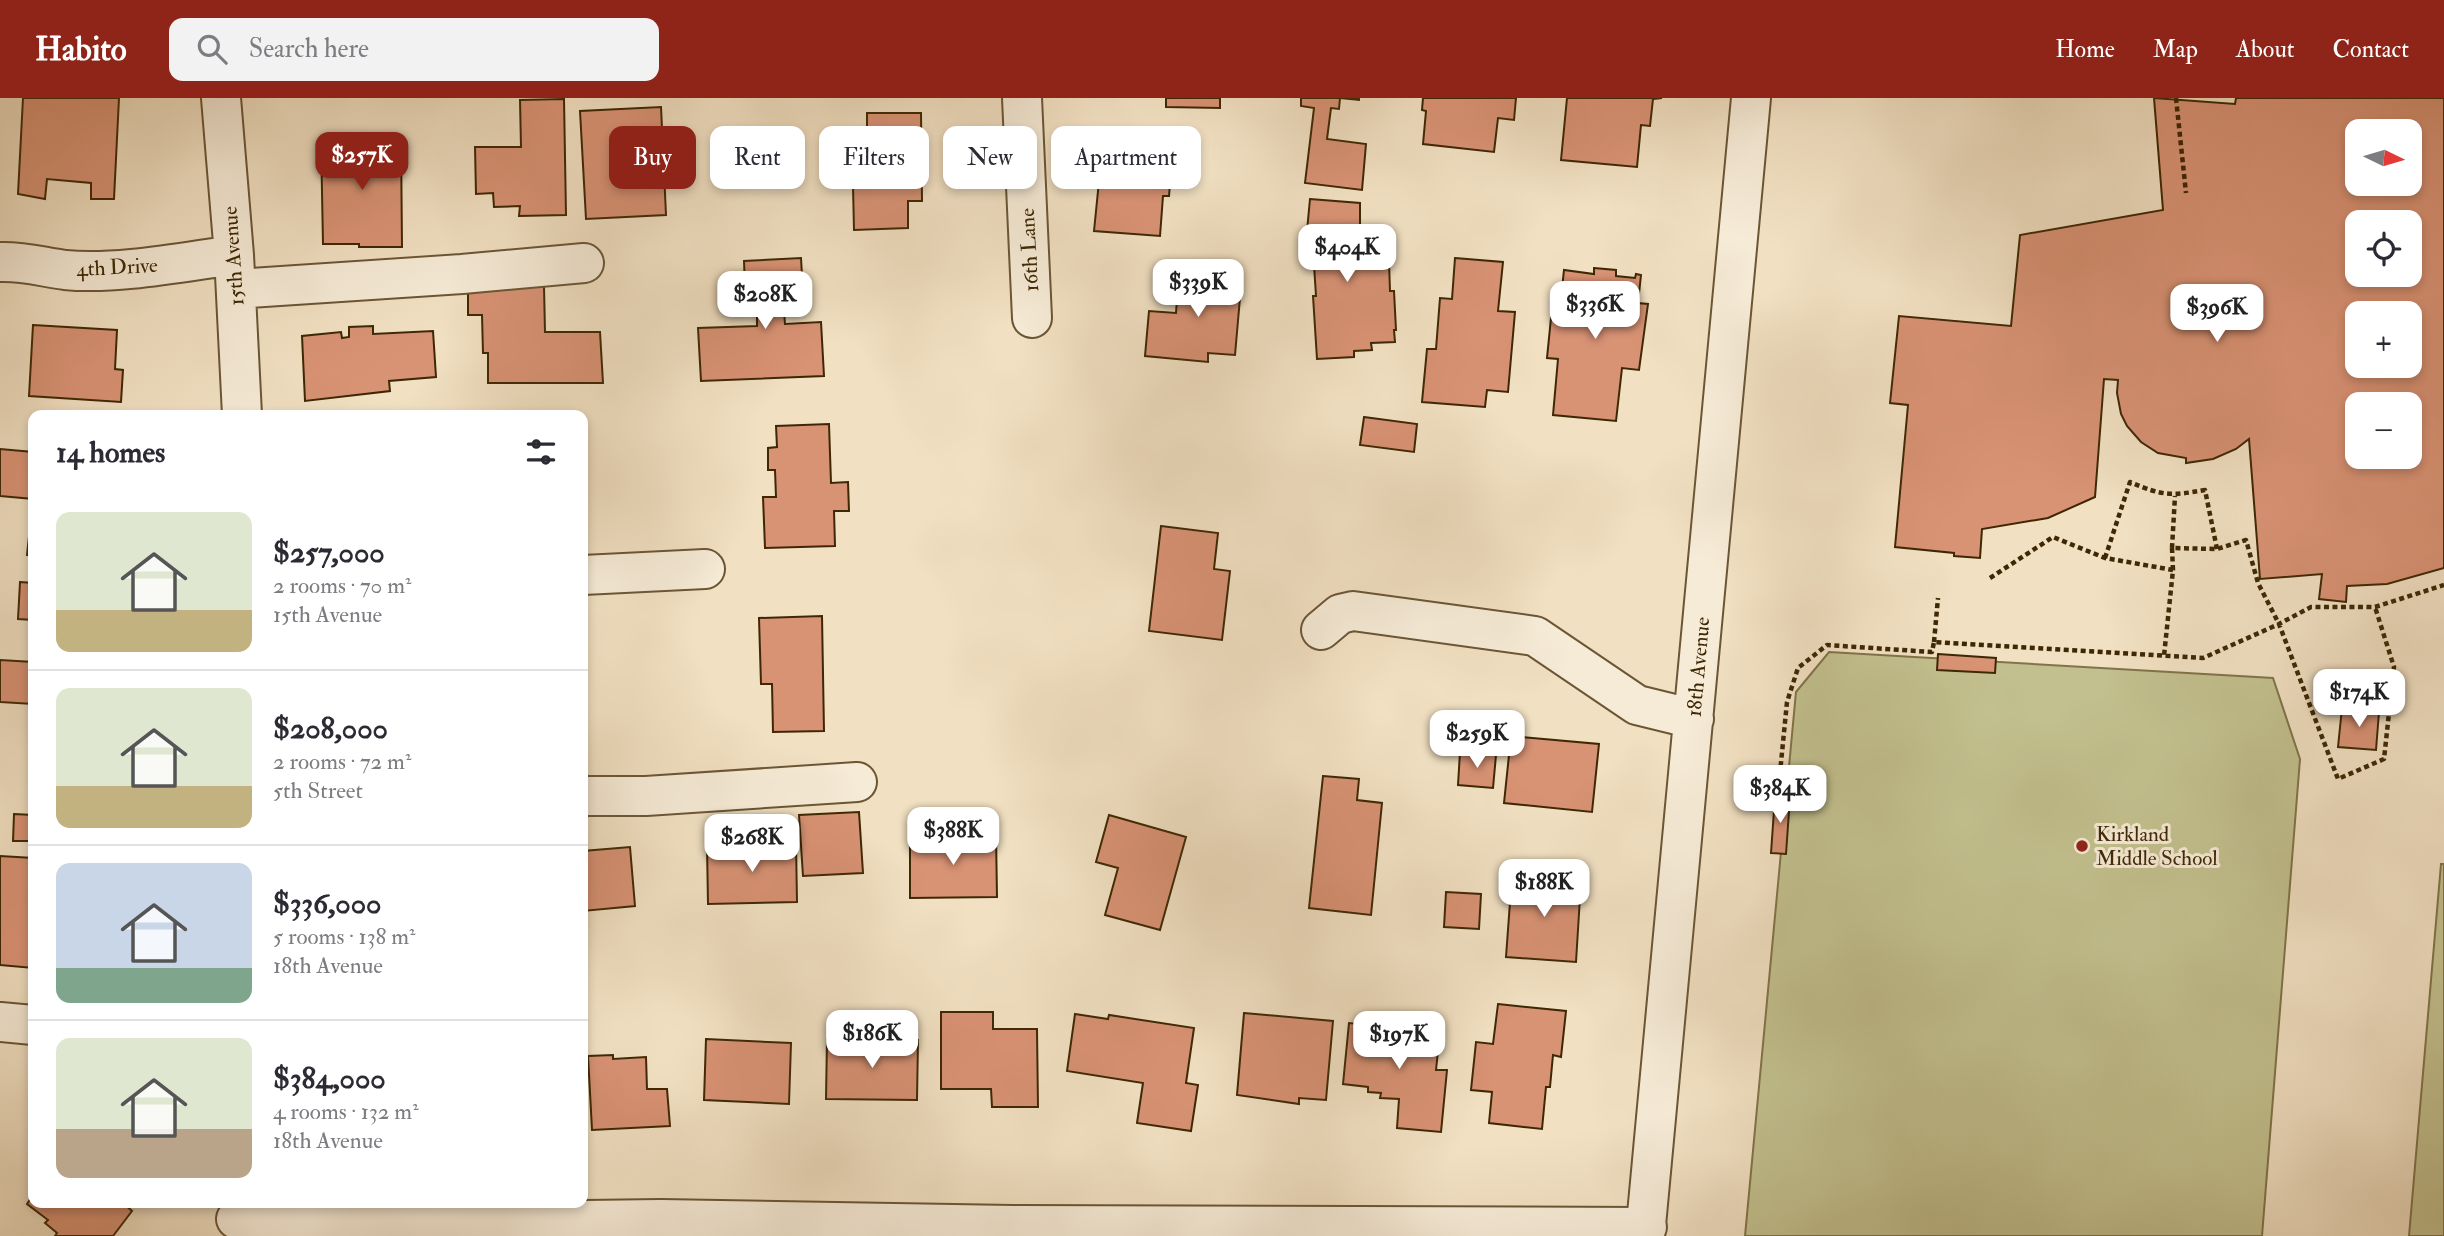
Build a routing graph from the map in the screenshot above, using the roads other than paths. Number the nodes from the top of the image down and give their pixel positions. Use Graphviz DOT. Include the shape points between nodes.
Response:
graph roads {
  1 [pos="221,98"];
  2 [pos="1022,98"];
  3 [pos="1751,98"];
  4 [pos="0,262"];
  5 [pos="584,263"];
  6 [pos="235,272"];
  7 [pos="1032,318"];
  8 [pos="242,410"];
  9 [pos="705,569"];
  10 [pos="588,575"];
  11 [pos="1321,630"];
  12 [pos="1694,719"];
  13 [pos="857,782"];
  14 [pos="588,796"];
  15 [pos="0,1022"];
  16 [pos="28,1025"];
  17 [pos="235,1219"];
  18 [pos="661,1228"];
  19 [pos="430,1230"];
  20 [pos="1012,1230"];
  21 [pos="1646,1232"];
  1 -- 6 [label="street, 15th Avenue"];
  2 -- 7 [label="street, 16th Lane"];
  3 -- 12 [label="street, 18th Avenue"];
  4 -- 6 [label="street, 4th Drive" via="24,261 65,270"];
  5 -- 6 [label="street, 4th Drive" via="462,274"];
  6 -- 8 [label="street, 15th Avenue"];
  9 -- 10 [label="street"];
  11 -- 12 [label="street" via="1340,614 1353,611 1535,636 1637,705"];
  12 -- 21 [label="street, 18th Avenue"];
  13 -- 14 [label="street"];
  15 -- 16 [label="street"];
  17 -- 19 [label="street"];
  18 -- 19 [label="street"];
  18 -- 20 [label="street"];
  20 -- 21 [label="street"];
}
